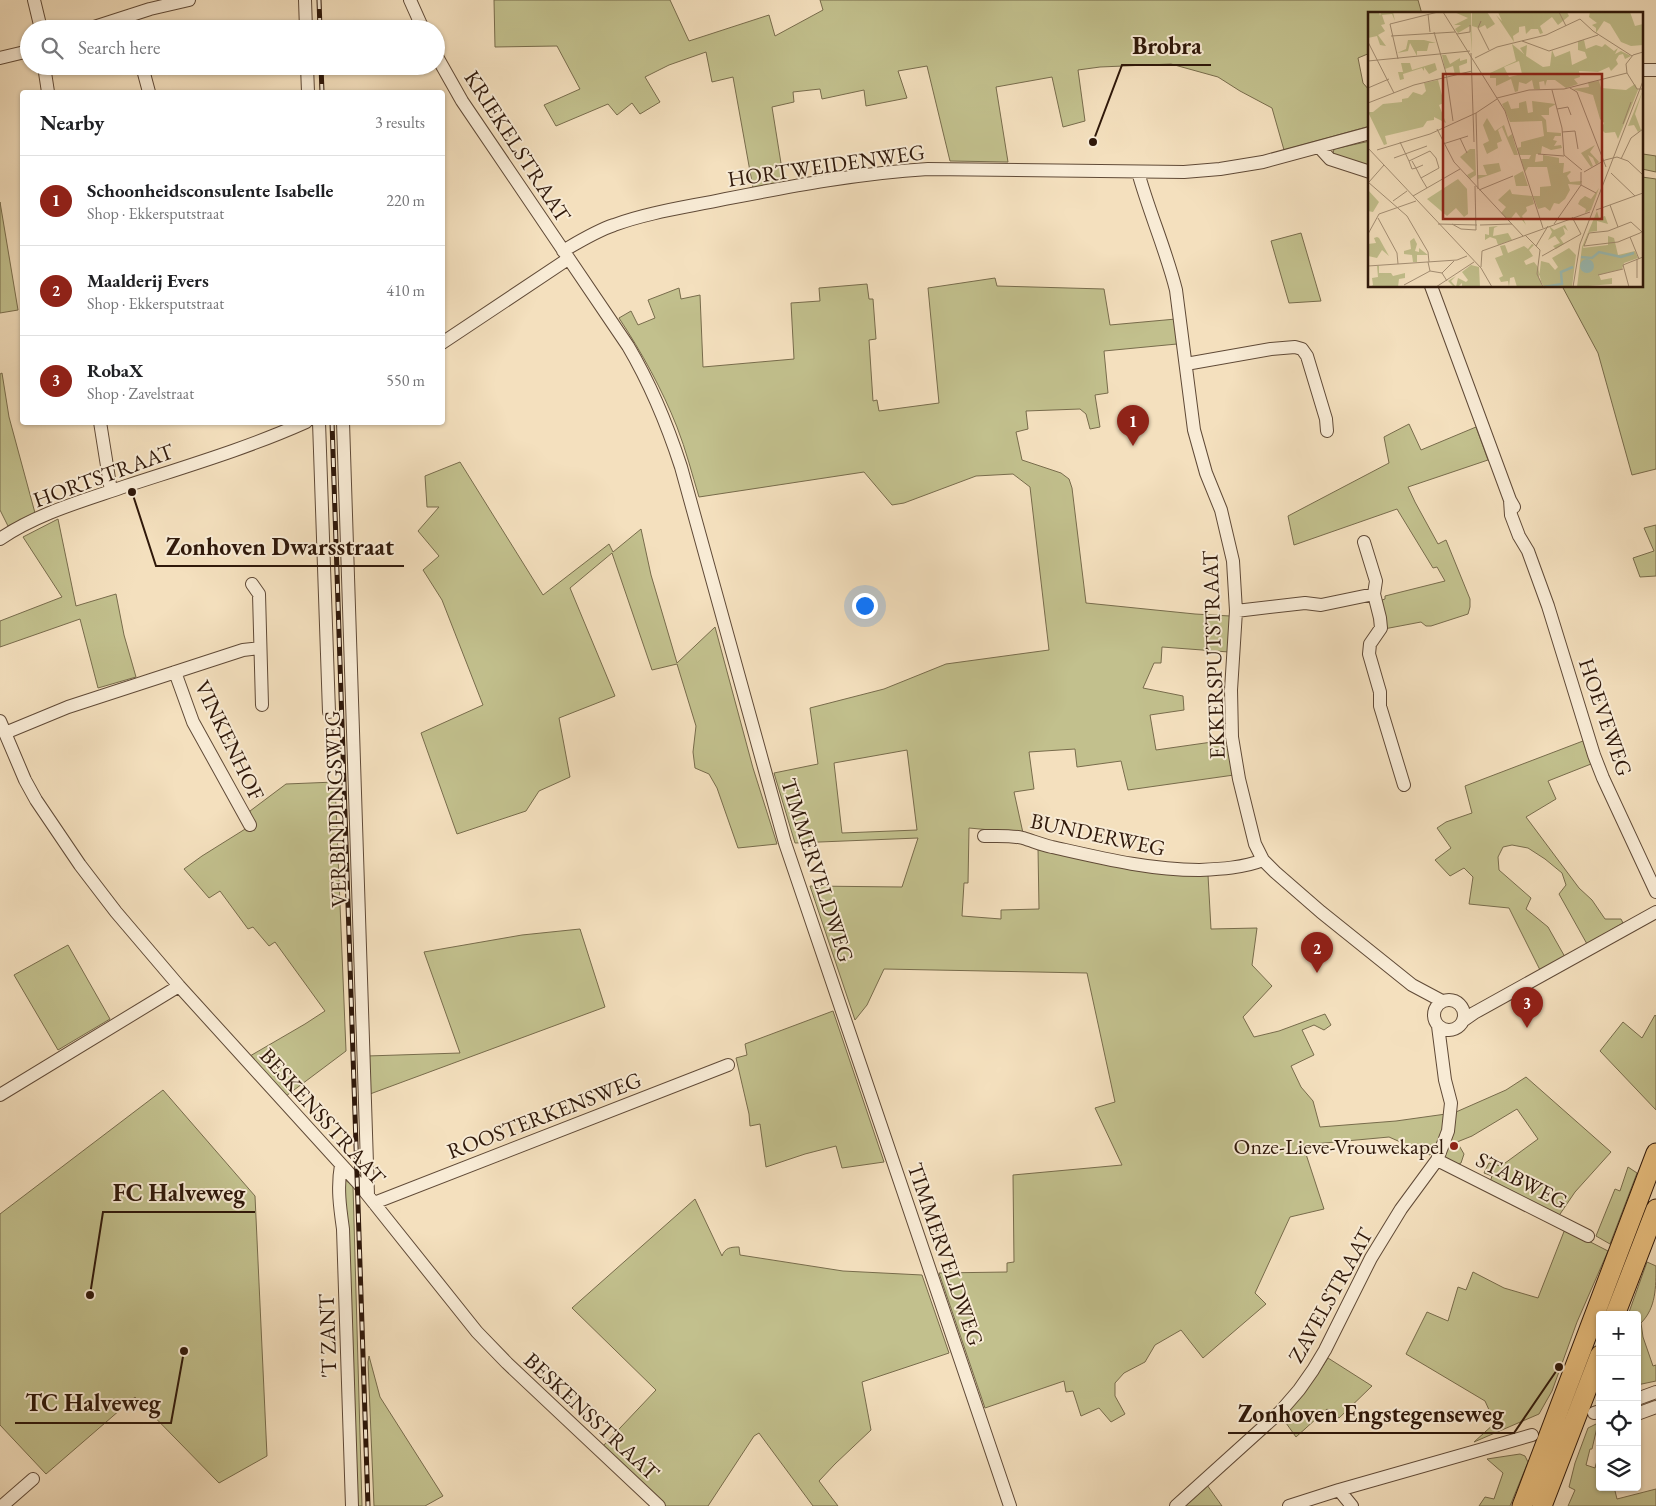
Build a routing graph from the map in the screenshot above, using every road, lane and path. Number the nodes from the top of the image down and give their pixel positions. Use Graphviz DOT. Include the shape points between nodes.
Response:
graph roads {
  1 [pos="34,0"];
  2 [pos="189,0"];
  3 [pos="304,0"];
  4 [pos="410,0"];
  5 [pos="131,15"];
  6 [pos="39,20"];
  7 [pos="116,20"];
  8 [pos="132,20"];
  9 [pos="305,20"];
  10 [pos="419,20"];
  11 [pos="20,53"];
  12 [pos="0,58"];
  13 [pos="445,70"];
  14 [pos="45,75"];
  15 [pos="144,75"];
  16 [pos="307,75"];
  17 [pos="48,90"];
  18 [pos="148,90"];
  19 [pos="308,90"];
  20 [pos="1368,134"];
  21 [pos="1319,147"];
  22 [pos="1368,171"];
  23 [pos="1138,172"];
  24 [pos="566,255"];
  25 [pos="1432,288"];
  26 [pos="445,341"];
  27 [pos="1186,364"];
  28 [pos="100,425"];
  29 [pos="300,425"];
  30 [pos="309,425"];
  31 [pos="319,425"];
  32 [pos="343,425"];
  33 [pos="1327,431"];
  34 [pos="110,491"];
  35 [pos="0,539"];
  36 [pos="1364,542"];
  37 [pos="319,568"];
  38 [pos="252,584"];
  39 [pos="1374,594"];
  40 [pos="1236,611"];
  41 [pos="260,648"];
  42 [pos="175,672"];
  43 [pos="262,705"];
  44 [pos="329,712"];
  45 [pos="0,720"];
  46 [pos="5,733"];
  47 [pos="1404,785"];
  48 [pos="250,824"];
  49 [pos="984,836"];
  50 [pos="1263,860"];
  51 [pos="1656,892"];
  52 [pos="1656,912"];
  53 [pos="1412,985"];
  54 [pos="179,986"];
  55 [pos="1499,999"];
  56 [pos="1442,1001"];
  57 [pos="1460,1005"];
  58 [pos="1464,1020"];
  59 [pos="1436,1022"];
  60 [pos="1453,1030"];
  61 [pos="728,1065"];
  62 [pos="1444,1067"];
  63 [pos="0,1095"];
  64 [pos="1656,1153"];
  65 [pos="1437,1160"];
  66 [pos="341,1165"];
  67 [pos="371,1199"];
  68 [pos="1656,1209"];
  69 [pos="1588,1236"];
  70 [pos="1617,1311"];
  71 [pos="1600,1356"];
  72 [pos="1656,1392"];
  73 [pos="1641,1398"];
  74 [pos="1656,1407"];
  75 [pos="1641,1413"];
  76 [pos="1532,1435"];
  77 [pos="33,1479"];
  78 [pos="1339,1490"];
  79 [pos="2,1506"];
  80 [pos="352,1506"];
  81 [pos="659,1506"];
  82 [pos="1010,1506"];
  83 [pos="1176,1506"];
  84 [pos="1289,1506"];
  85 [pos="1352,1506"];
  86 [pos="1522,1506"];
  87 [pos="1542,1506"];
  1 -- 6 [label="street"];
  2 -- 5 [label="street"];
  3 -- 9 [label="street"];
  4 -- 10 [label="street"];
  5 -- 7 [label="street"];
  5 -- 8 [label="street"];
  11 -- 12 [label="street"];
  13 -- 24 [label="street, KRIEKELSTRAAT" via="462,101"];
  14 -- 17 [label="street"];
  15 -- 18 [label="street"];
  16 -- 19 [label="street"];
  20 -- 21 [label="street, HORTWEIDENWEG"];
  21 -- 22 [label="street" via="1330,159"];
  21 -- 23 [label="street, HORTWEIDENWEG" via="1220,169"];
  23 -- 24 [label="street, HORTWEIDENWEG" via="968,168 899,171 754,193 635,218 600,230"];
  23 -- 27 [label="street, EKKERSPUTSTRAAT" via="1171,268"];
  24 -- 26 [label="street, HORTWEIDENWEG"];
  24 -- 82 [label="street, TIMMERVELDWEG" via="639,366 668,429 785,843"];
  25 -- 51 [label="street, HOEVEWEG" via="1510,500 1511,515 1528,551 1555,626 1594,756"];
  27 -- 33 [label="street" via="1271,349 1302,349 1307,356"];
  27 -- 40 [label="street, EKKERSPUTSTRAAT" via="1199,451 1228,537"];
  28 -- 34 [label="street"];
  29 -- 34 [label="street, HORTSTRAAT" via="230,452"];
  30 -- 37 [label="street" via="314,432"];
  31 -- 44 [label="street"];
  32 -- 67 [label="street, VERBINDINGSWEG"];
  34 -- 35 [label="street, HORTSTRAAT" via="64,506"];
  36 -- 39 [label="street" via="1376,581"];
  38 -- 41 [label="street, VINKENHOF" via="259,594"];
  39 -- 40 [label="street" via="1321,605 1305,603"];
  39 -- 47 [label="street" via="1381,628 1370,644 1369,654 1380,692 1380,706"];
  40 -- 50 [label="street, EKKERSPUTSTRAAT" via="1231,690 1234,757 1249,827"];
  41 -- 42 [label="street, VINKENHOF" via="243,650"];
  41 -- 43 [label="street, VINKENHOF"];
  42 -- 46 [label="street, VINKENHOF" via="68,707"];
  42 -- 48 [label="street, VINKENHOF" via="194,722"];
  45 -- 46 [label="street, BESKENSSTRAAT"];
  46 -- 54 [label="street, BESKENSSTRAAT" via="36,800 80,865"];
  49 -- 50 [label="street, BUNDERWEG" via="1023,838 1042,846 1172,870 1240,866"];
  50 -- 53 [label="street, EKKERSPUTSTRAAT" via="1321,912"];
  52 -- 55 [label="street, ZAVELSTRAAT"];
  53 -- 56 [label="street, EKKERSPUTSTRAAT"];
  53 -- 59 [label="street, EKKERSPUTSTRAAT" via="1428,1004"];
  54 -- 63 [label="street"];
  54 -- 66 [label="street, BESKENSSTRAAT"];
  55 -- 57 [label="street, ZAVELSTRAAT"];
  55 -- 58 [label="street, ZAVELSTRAAT"];
  56 -- 57 [label="street, ZAVELSTRAAT" via="1452,1000"];
  56 -- 59 [label="street" via="1435,1008"];
  57 -- 58 [label="street" via="1465,1014"];
  58 -- 60 [label="street, ZAVELSTRAAT"];
  59 -- 60 [label="street" via="1444,1030"];
  59 -- 62 [label="street, ZAVELSTRAAT"];
  60 -- 62 [label="street, ZAVELSTRAAT" via="1445,1049"];
  61 -- 67 [label="street, ROOSTERKENSWEG"];
  62 -- 65 [label="street, ZAVELSTRAAT" via="1451,1102 1450,1119"];
  64 -- 86 [label="highway"];
  65 -- 69 [label="street, STABWEG"];
  65 -- 83 [label="street, ZAVELSTRAAT" via="1371,1258 1325,1350 1299,1390 1280,1412"];
  66 -- 67 [label="street, BESKENSSTRAAT"];
  66 -- 80 [label="street, 'T ZANT" via="338,1179 343,1230"];
  67 -- 81 [label="street, BESKENSSTRAAT" via="477,1332"];
  68 -- 70 [label="highway"];
  71 -- 87 [label="highway"];
  72 -- 73 [label="street"];
  74 -- 75 [label="street"];
  76 -- 78 [label="street"];
  77 -- 79 [label="street"];
  78 -- 84 [label="street"];
  78 -- 85 [label="street"];
}
